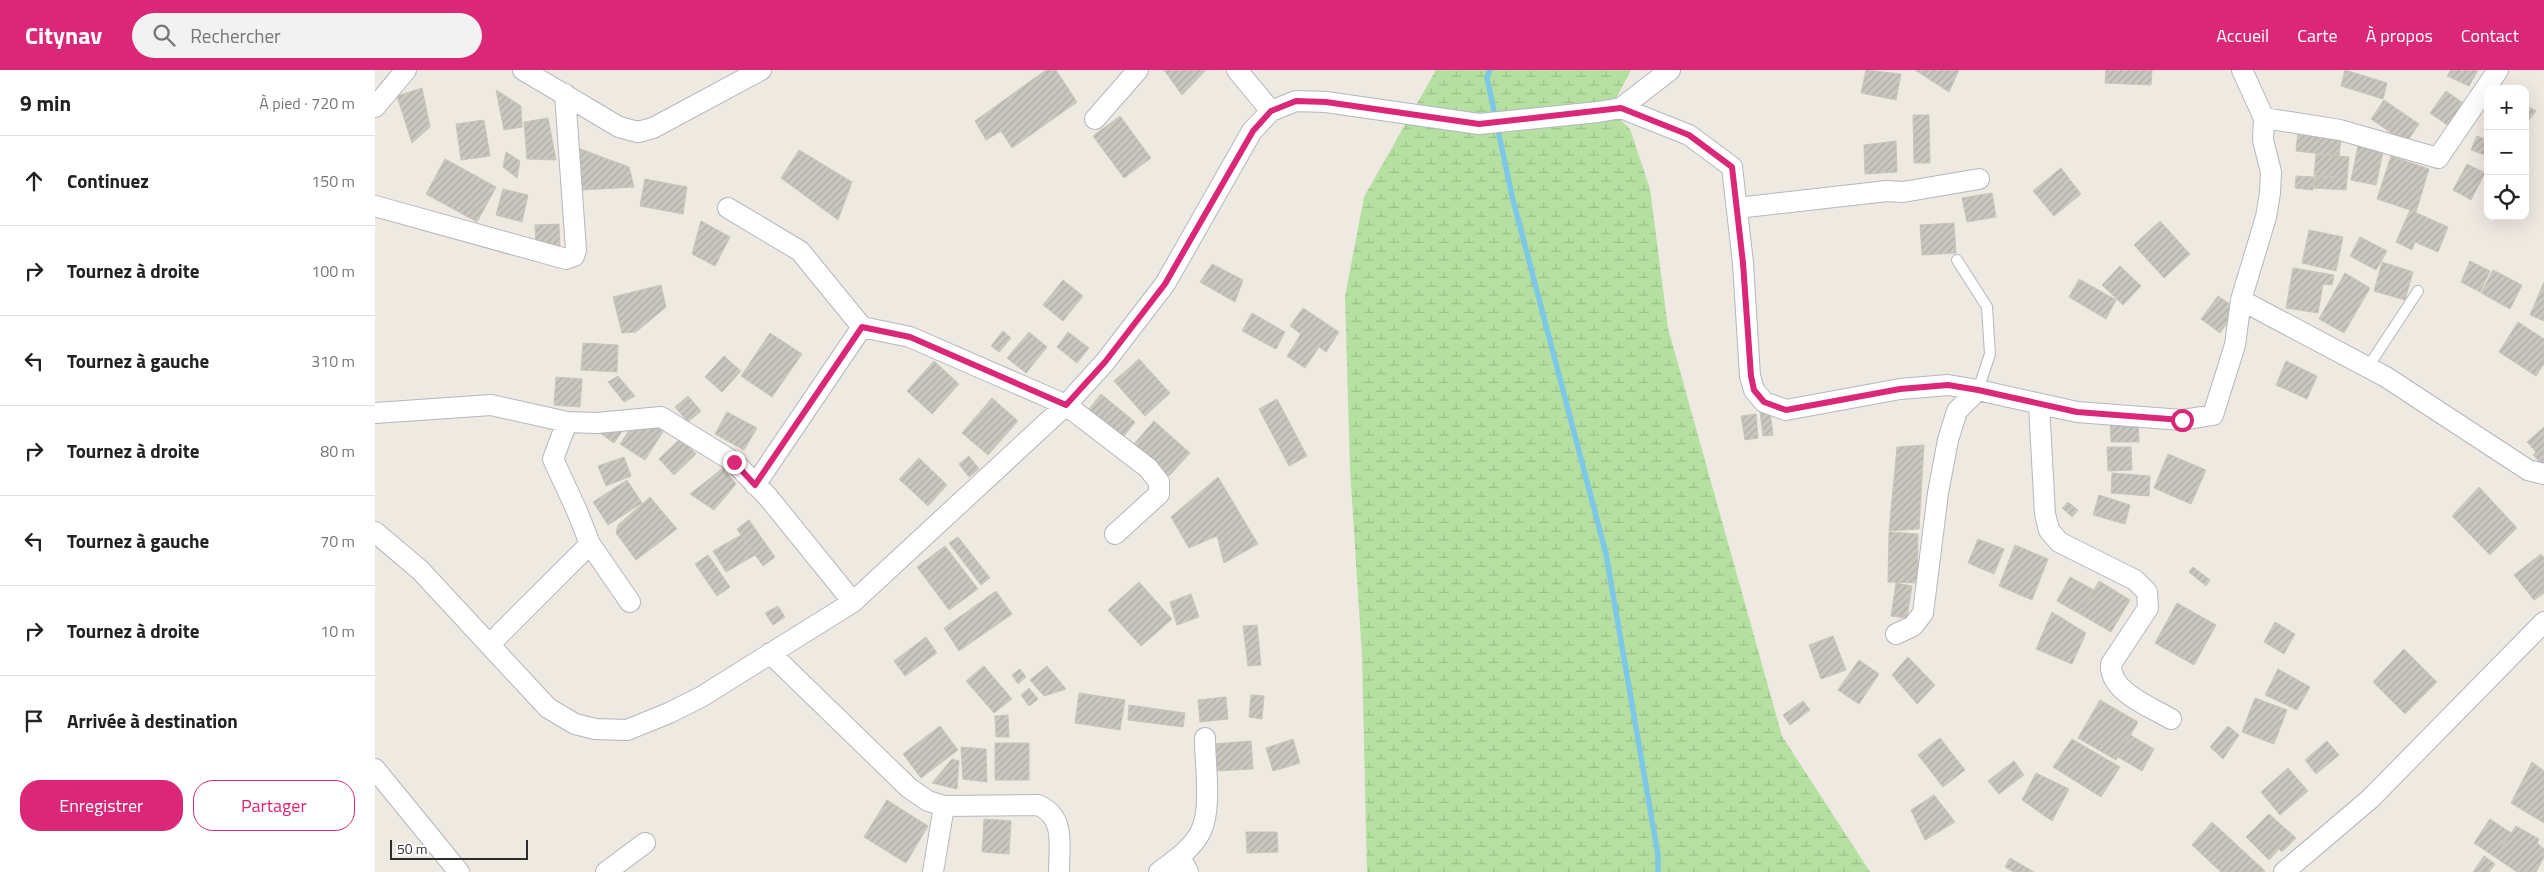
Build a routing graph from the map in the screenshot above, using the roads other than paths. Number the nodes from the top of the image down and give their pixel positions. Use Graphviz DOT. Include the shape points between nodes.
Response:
graph roads {
  1 [pos="406,70"];
  2 [pos="523,70"];
  3 [pos="761,70"];
  4 [pos="1138,70"];
  5 [pos="1237,70"];
  6 [pos="1670,70"];
  7 [pos="2242,70"];
  8 [pos="2498,70"];
  9 [pos="565,94"];
  10 [pos="375,107"];
  11 [pos="1621,108"];
  12 [pos="1271,111"];
  13 [pos="2264,118"];
  14 [pos="1095,120"];
  15 [pos="1979,179"];
  16 [pos="375,206"];
  17 [pos="729,208"];
  18 [pos="1737,208"];
  19 [pos="1957,260"];
  20 [pos="2418,291"];
  21 [pos="2241,300"];
  22 [pos="862,327"];
  23 [pos="2368,367"];
  24 [pos="1978,390"];
  25 [pos="1066,405"];
  26 [pos="2039,405"];
  27 [pos="375,413"];
  28 [pos="567,422"];
  29 [pos="2536,472"];
  30 [pos="2544,484"];
  31 [pos="755,485"];
  32 [pos="375,532"];
  33 [pos="1115,534"];
  34 [pos="590,544"];
  35 [pos="630,602"];
  36 [pos="853,602"];
  37 [pos="2544,622"];
  38 [pos="1896,634"];
  39 [pos="489,645"];
  40 [pos="770,653"];
  41 [pos="2171,719"];
  42 [pos="1205,738"];
  43 [pos="375,769"];
  44 [pos="944,806"];
  45 [pos="645,843"];
  46 [pos="1184,864"];
  47 [pos="459,872"];
  48 [pos="606,872"];
  49 [pos="933,872"];
  50 [pos="1059,872"];
  51 [pos="1159,872"];
  52 [pos="2285,872"];
  1 -- 10 [label="street"];
  2 -- 9 [label="street"];
  3 -- 9 [label="street" via="653,128 638,132 619,127"];
  4 -- 14 [label="street"];
  5 -- 12 [label="street"];
  6 -- 11 [label="street"];
  7 -- 13 [label="street"];
  8 -- 13 [label="street" via="2438,158 2340,130"];
  9 -- 16 [label="street" via="574,256 565,259"];
  11 -- 12 [label="street" via="1479,124 1326,102 1296,101"];
  11 -- 18 [label="street" via="1689,135 1732,167"];
  12 -- 25 [label="street" via="1253,131 1165,284 1105,362"];
  13 -- 21 [label="street" via="2263,140 2271,172 2270,193"];
  15 -- 18 [label="street" via="1903,192 1887,191"];
  17 -- 22 [label="street" via="800,251"];
  18 -- 24 [label="street" via="1751,376 1754,390 1764,402 1786,410 1900,389 1948,385"];
  19 -- 24 [label="lane" via="1987,307 1990,354"];
  20 -- 23 [label="lane"];
  21 -- 23 [label="street"];
  21 -- 26 [label="street" via="2235,345 2213,415 2182,420 2077,412"];
  22 -- 25 [label="street" via="910,337"];
  22 -- 31 [label="street"];
  23 -- 29 [label="street"];
  24 -- 26 [label="street"];
  24 -- 38 [label="street" via="1957,411 1948,440 1923,613 1913,626"];
  25 -- 33 [label="street" via="1148,468 1159,482 1159,494"];
  25 -- 36 [label="street"];
  26 -- 41 [label="street" via="2045,514 2049,530 2059,542 2135,580 2147,592 2148,608 2111,664 2110,673 2119,688"];
  27 -- 28 [label="street" via="491,405"];
  28 -- 31 [label="street" via="597,423 661,416 734,462"];
  28 -- 34 [label="street" via="553,459"];
  29 -- 30 [label="street"];
  31 -- 36 [label="street"];
  32 -- 39 [label="street" via="420,570"];
  34 -- 35 [label="street"];
  34 -- 39 [label="street"];
  36 -- 40 [label="street"];
  37 -- 52 [label="street" via="2370,799"];
  39 -- 40 [label="street" via="548,708 575,724 595,729 627,730 701,697"];
  40 -- 44 [label="street" via="909,788 928,801"];
  42 -- 46 [label="street" via="1206,813 1201,832"];
  43 -- 47 [label="street"];
  44 -- 49 [label="street"];
  44 -- 50 [label="street" via="1038,804 1050,810 1059,825"];
  45 -- 48 [label="street"];
  46 -- 51 [label="street"];
}
